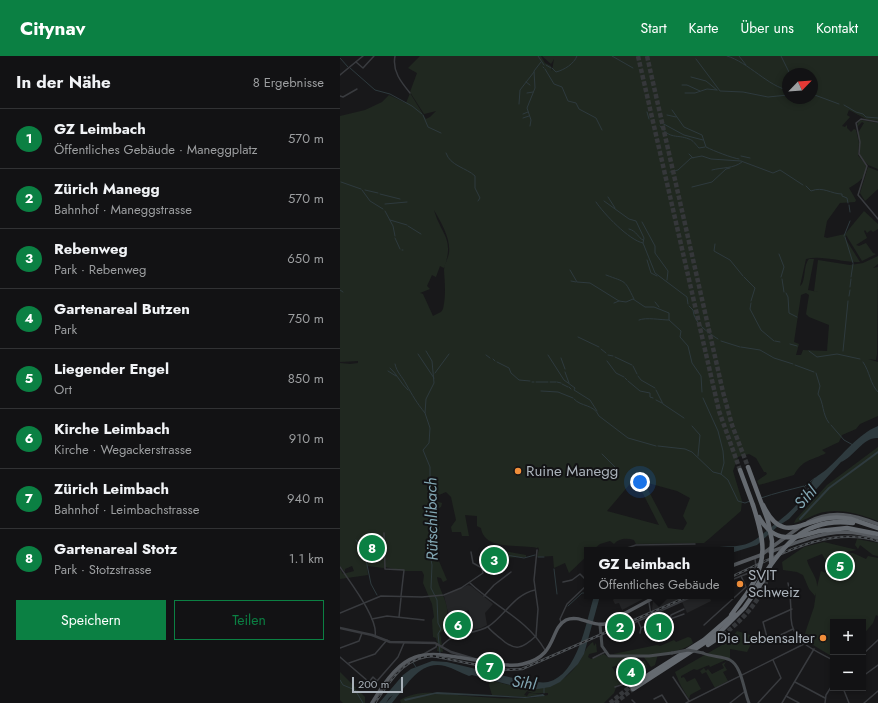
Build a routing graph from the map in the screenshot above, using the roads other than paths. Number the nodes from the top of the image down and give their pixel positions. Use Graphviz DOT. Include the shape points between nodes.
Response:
graph roads {
  1 [pos="363,56"];
  2 [pos="374,56"];
  3 [pos="395,56"];
  4 [pos="356,62"];
  5 [pos="340,75"];
  6 [pos="357,89"];
  7 [pos="410,93"];
  8 [pos="340,96"];
  9 [pos="878,122"];
  10 [pos="878,219"];
  11 [pos="748,467"];
  12 [pos="740,470"];
  13 [pos="753,505"];
  14 [pos="763,505"];
  15 [pos="853,524"];
  16 [pos="878,524"];
  17 [pos="878,528"];
  18 [pos="384,533"];
  19 [pos="878,533"];
  20 [pos="878,538"];
  21 [pos="785,539"];
  22 [pos="695,544"];
  23 [pos="787,545"];
  24 [pos="630,547"];
  25 [pos="537,550"];
  26 [pos="471,552"];
  27 [pos="761,555"];
  28 [pos="754,557"];
  29 [pos="734,565"];
  30 [pos="340,567"];
  31 [pos="511,572"];
  32 [pos="741,576"];
  33 [pos="584,578"];
  34 [pos="734,579"];
  35 [pos="767,579"];
  36 [pos="563,582"];
  37 [pos="470,583"];
  38 [pos="788,583"];
  39 [pos="584,588"];
  40 [pos="535,590"];
  41 [pos="484,596"];
  42 [pos="401,597"];
  43 [pos="734,598"];
  44 [pos="646,599"];
  45 [pos="648,599"];
  46 [pos="687,599"];
  47 [pos="732,599"];
  48 [pos="749,600"];
  49 [pos="363,603"];
  50 [pos="505,609"];
  51 [pos="684,609"];
  52 [pos="792,609"];
  53 [pos="340,613"];
  54 [pos="684,614"];
  55 [pos="649,616"];
  56 [pos="399,617"];
  57 [pos="372,619"];
  58 [pos="670,619"];
  59 [pos="424,620"];
  60 [pos="638,621"];
  61 [pos="562,623"];
  62 [pos="652,623"];
  63 [pos="704,624"];
  64 [pos="600,625"];
  65 [pos="653,626"];
  66 [pos="488,627"];
  67 [pos="340,628"];
  68 [pos="641,628"];
  69 [pos="718,629"];
  70 [pos="793,629"];
  71 [pos="616,631"];
  72 [pos="362,633"];
  73 [pos="640,633"];
  74 [pos="657,633"];
  75 [pos="723,635"];
  76 [pos="375,636"];
  77 [pos="536,636"];
  78 [pos="387,640"];
  79 [pos="878,640"];
  80 [pos="404,643"];
  81 [pos="804,644"];
  82 [pos="440,645"];
  83 [pos="340,648"];
  84 [pos="814,649"];
  85 [pos="866,651"];
  86 [pos="546,652"];
  87 [pos="606,653"];
  88 [pos="422,655"];
  89 [pos="340,657"];
  90 [pos="593,658"];
  91 [pos="830,658"];
  92 [pos="478,660"];
  93 [pos="773,660"];
  94 [pos="349,663"];
  95 [pos="675,663"];
  96 [pos="878,665"];
  97 [pos="866,674"];
  98 [pos="637,676"];
  99 [pos="673,677"];
  100 [pos="741,677"];
  101 [pos="795,682"];
  102 [pos="615,687"];
  103 [pos="830,689"];
  104 [pos="746,690"];
  105 [pos="844,691"];
  106 [pos="878,691"];
  107 [pos="786,696"];
  108 [pos="825,698"];
  109 [pos="654,699"];
  110 [pos="632,700"];
  111 [pos="690,701"];
  112 [pos="372,703"];
  113 [pos="635,703"];
  114 [pos="667,703"];
  115 [pos="686,703"];
  116 [pos="693,703"];
  117 [pos="730,703"];
  118 [pos="749,703"];
  119 [pos="758,703"];
  120 [pos="782,703"];
  121 [pos="799,703"];
  122 [pos="825,703"];
  123 [pos="849,703"];
  124 [pos="864,703"];
  1 -- 4 [label="street"];
  2 -- 4 [label="street" via="363,68"];
  3 -- 7 [label="street" via="395,70"];
  4 -- 5 [label="street"];
  6 -- 8 [label="street" via="343,97"];
  9 -- 10 [label="street" via="860,119 856,123 860,142 859,154 867,167 859,196"];
  11 -- 14 [label="highway"];
  12 -- 13 [label="highway"];
  13 -- 15 [label="highway, bridge" via="766,527 783,537 796,538"];
  13 -- 69 [label="highway, bridge" via="762,536 763,554 757,576 742,601"];
  14 -- 15 [label="highway, bridge" via="774,521 791,528 829,518"];
  14 -- 35 [label="highway, bridge" via="772,544 772,560"];
  15 -- 17 [label="highway"];
  15 -- 19 [label="highway"];
  15 -- 48 [label="highway, bridge" via="824,526 797,538 778,558"];
  16 -- 21 [label="main road" via="848,515 829,514 809,521"];
  18 -- 42 [label="street" via="385,569 404,570"];
  20 -- 23 [label="main road" via="856,532 835,532"];
  21 -- 23 [label="main road"];
  21 -- 27 [label="main road"];
  22 -- 24 [label="street"];
  23 -- 27 [label="main road"];
  25 -- 40 [label="street"];
  26 -- 37 [label="street" via="473,563 482,568 483,572"];
  27 -- 28 [label="main road"];
  28 -- 29 [label="main road"];
  28 -- 32 [label="street" via="755,570"];
  30 -- 49 [label="street"];
  31 -- 41 [label="street"];
  32 -- 34 [label="street"];
  32 -- 43 [label="street" via="746,587"];
  33 -- 36 [label="street" via="580,574 572,580"];
  37 -- 41 [label="street"];
  37 -- 42 [label="street" via="442,595"];
  38 -- 52 [label="street"];
  39 -- 61 [label="street" via="565,607 560,619"];
  40 -- 50 [label="street"];
  40 -- 77 [label="street" via="538,609"];
  41 -- 50 [label="street"];
  42 -- 49 [label="street" via="381,596"];
  42 -- 56 [label="street"];
  44 -- 64 [label="main road" via="607,624"];
  45 -- 55 [label="street"];
  46 -- 55 [label="street"];
  47 -- 63 [label="street"];
  48 -- 69 [label="highway"];
  48 -- 95 [label="highway" via="718,634"];
  49 -- 53 [label="street"];
  49 -- 57 [label="street"];
  50 -- 66 [label="street"];
  50 -- 77 [label="street"];
  51 -- 58 [label="street" via="671,615"];
  52 -- 70 [label="street"];
  52 -- 70 [label="street" via="763,622 768,641"];
  54 -- 58 [label="street"];
  55 -- 60 [label="street"];
  55 -- 62 [label="street"];
  56 -- 57 [label="street" via="382,616"];
  56 -- 59 [label="street"];
  57 -- 76 [label="street"];
  58 -- 65 [label="street"];
  60 -- 68 [label="street"];
  60 -- 71 [label="street"];
  61 -- 64 [label="main road" via="570,619"];
  61 -- 86 [label="main road"];
  62 -- 65 [label="street"];
  62 -- 68 [label="street"];
  64 -- 87 [label="main road" via="602,646"];
  65 -- 74 [label="street"];
  66 -- 77 [label="street" via="512,647 523,646"];
  66 -- 82 [label="street" via="456,635"];
  67 -- 72 [label="street"];
  68 -- 73 [label="street"];
  69 -- 95 [label="highway" via="632,688"];
  70 -- 81 [label="street"];
  72 -- 76 [label="street"];
  72 -- 83 [label="street" via="359,641"];
  75 -- 95 [label="highway"];
  76 -- 78 [label="street"];
  77 -- 86 [label="street"];
  78 -- 80 [label="street"];
  78 -- 94 [label="street" via="375,654"];
  79 -- 85 [label="street"];
  80 -- 82 [label="street"];
  80 -- 94 [label="street" via="395,661 377,681 373,677 369,682"];
  81 -- 84 [label="street"];
  81 -- 93 [label="street"];
  82 -- 88 [label="street"];
  82 -- 92 [label="street" via="451,652"];
  84 -- 91 [label="street"];
  84 -- 101 [label="street"];
  86 -- 92 [label="main road" via="538,659 515,665"];
  87 -- 90 [label="street"];
  87 -- 100 [label="main road, bridge" via="633,657 690,650 730,660 735,664"];
  88 -- 92 [label="main road" via="440,654"];
  88 -- 112 [label="main road" via="408,660 398,668"];
  89 -- 94 [label="street"];
  93 -- 100 [label="street"];
  93 -- 119 [label="street" via="781,678"];
  96 -- 97 [label="street"];
  98 -- 102 [label="street"];
  99 -- 111 [label="street"];
  100 -- 104 [label="main road"];
  100 -- 111 [label="street"];
  101 -- 107 [label="street"];
  101 -- 108 [label="street"];
  103 -- 108 [label="street"];
  104 -- 117 [label="street"];
  104 -- 118 [label="main road"];
  105 -- 123 [label="street"];
  106 -- 124 [label="street"];
  107 -- 120 [label="street"];
  107 -- 121 [label="street"];
  108 -- 122 [label="street"];
  109 -- 114 [label="street" via="662,695"];
  110 -- 113 [label="street"];
  111 -- 115 [label="street"];
  111 -- 116 [label="street"];
}
